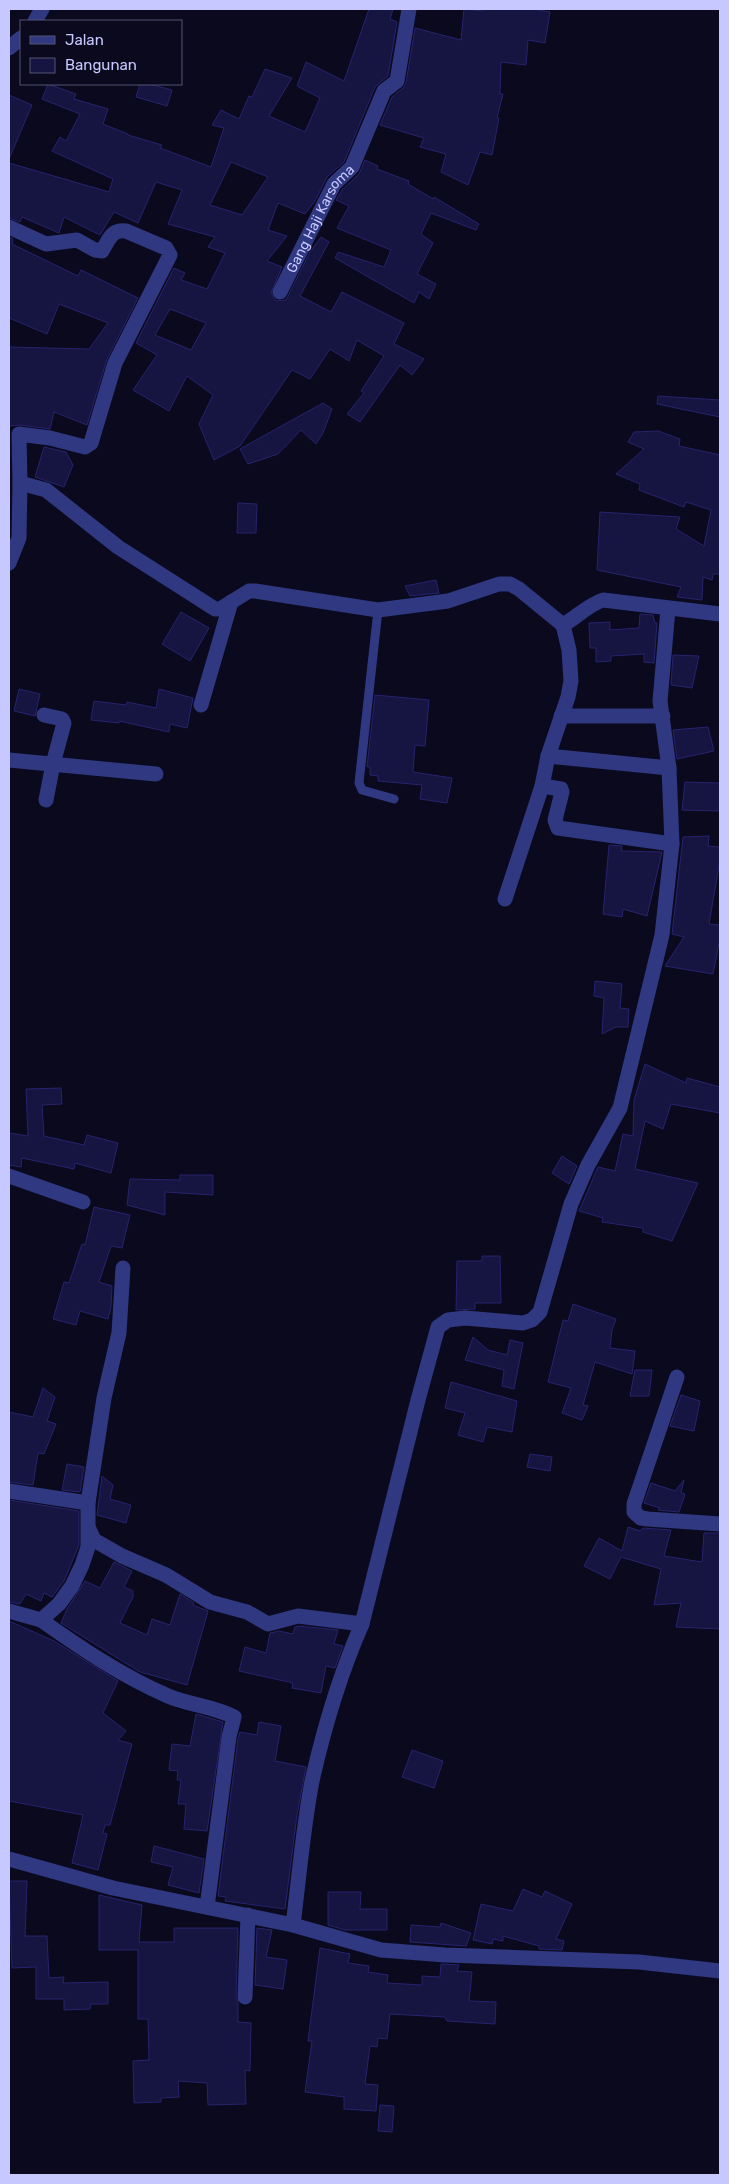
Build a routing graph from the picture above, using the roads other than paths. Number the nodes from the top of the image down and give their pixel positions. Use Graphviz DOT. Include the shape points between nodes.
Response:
graph roads {
  1 [pos="42,9"];
  2 [pos="409,9"];
  3 [pos="36,20"];
  4 [pos="20,39"];
  5 [pos="9,48"];
  6 [pos="9,227"];
  7 [pos="280,292"];
  8 [pos="14,433"];
  9 [pos="20,483"];
  10 [pos="9,563"];
  11 [pos="231,602"];
  12 [pos="668,609"];
  13 [pos="378,610"];
  14 [pos="720,614"];
  15 [pos="563,625"];
  16 [pos="201,705"];
  17 [pos="44,715"];
  18 [pos="561,716"];
  19 [pos="663,716"];
  20 [pos="548,756"];
  21 [pos="9,760"];
  22 [pos="52,764"];
  23 [pos="669,768"];
  24 [pos="156,774"];
  25 [pos="542,786"];
  26 [pos="394,799"];
  27 [pos="46,800"];
  28 [pos="672,844"];
  29 [pos="505,899"];
  30 [pos="9,1176"];
  31 [pos="82,1202"];
  32 [pos="123,1268"];
  33 [pos="677,1377"];
  34 [pos="9,1491"];
  35 [pos="88,1503"];
  36 [pos="720,1524"];
  37 [pos="89,1529"];
  38 [pos="9,1611"];
  39 [pos="41,1620"];
  40 [pos="362,1624"];
  41 [pos="9,1859"];
  42 [pos="207,1907"];
  43 [pos="248,1915"];
  44 [pos="293,1925"];
  45 [pos="720,1971"];
  46 [pos="245,1997"];
  1 -- 3 [label="street"];
  2 -- 7 [label="street, Gang Haji Karsoma" via="397,80 384,91 352,167 334,184"];
  4 -- 5 [label="street"];
  6 -- 8 [label="street" via="46,244 77,240 102,251 113,233 126,231 166,248 170,255 115,363 89,446"];
  8 -- 9 [label="street"];
  9 -- 10 [label="street" via="19,538"];
  9 -- 11 [label="street" via="46,490 118,547 215,609"];
  11 -- 13 [label="street" via="254,591"];
  11 -- 16 [label="street"];
  12 -- 14 [label="street"];
  12 -- 15 [label="street" via="603,600 593,603"];
  12 -- 19 [label="street" via="661,692"];
  13 -- 15 [label="street" via="448,601 499,584 510,584"];
  13 -- 26 [label="lane" via="359,783 362,790"];
  15 -- 18 [label="street" via="571,682"];
  17 -- 22 [label="street" via="62,719 64,723"];
  18 -- 19 [label="street"];
  18 -- 20 [label="street"];
  19 -- 23 [label="street"];
  20 -- 23 [label="street"];
  20 -- 25 [label="street"];
  21 -- 22 [label="street"];
  22 -- 24 [label="street"];
  22 -- 27 [label="street"];
  23 -- 28 [label="street"];
  25 -- 28 [label="street" via="561,789 555,820 558,828"];
  25 -- 29 [label="street"];
  28 -- 40 [label="street" via="662,935 620,1108 588,1165 571,1204 540,1312 523,1323 465,1318 448,1320 438,1327"];
  30 -- 31 [label="street"];
  32 -- 35 [label="street" via="120,1325"];
  33 -- 36 [label="street" via="634,1512 648,1520"];
  34 -- 35 [label="street"];
  35 -- 37 [label="street"];
  37 -- 39 [label="street" via="88,1547 72,1586 59,1604"];
  37 -- 40 [label="street" via="94,1540 122,1556 166,1575 210,1602 247,1612 268,1624 298,1616"];
  38 -- 39 [label="street"];
  39 -- 42 [label="street" via="114,1670 170,1697 234,1717"];
  40 -- 44 [label="street" via="326,1726 312,1782"];
  41 -- 42 [label="street" via="113,1888"];
  42 -- 43 [label="street"];
  43 -- 44 [label="street"];
  43 -- 46 [label="street"];
  44 -- 45 [label="street" via="381,1950 640,1962"];
}
